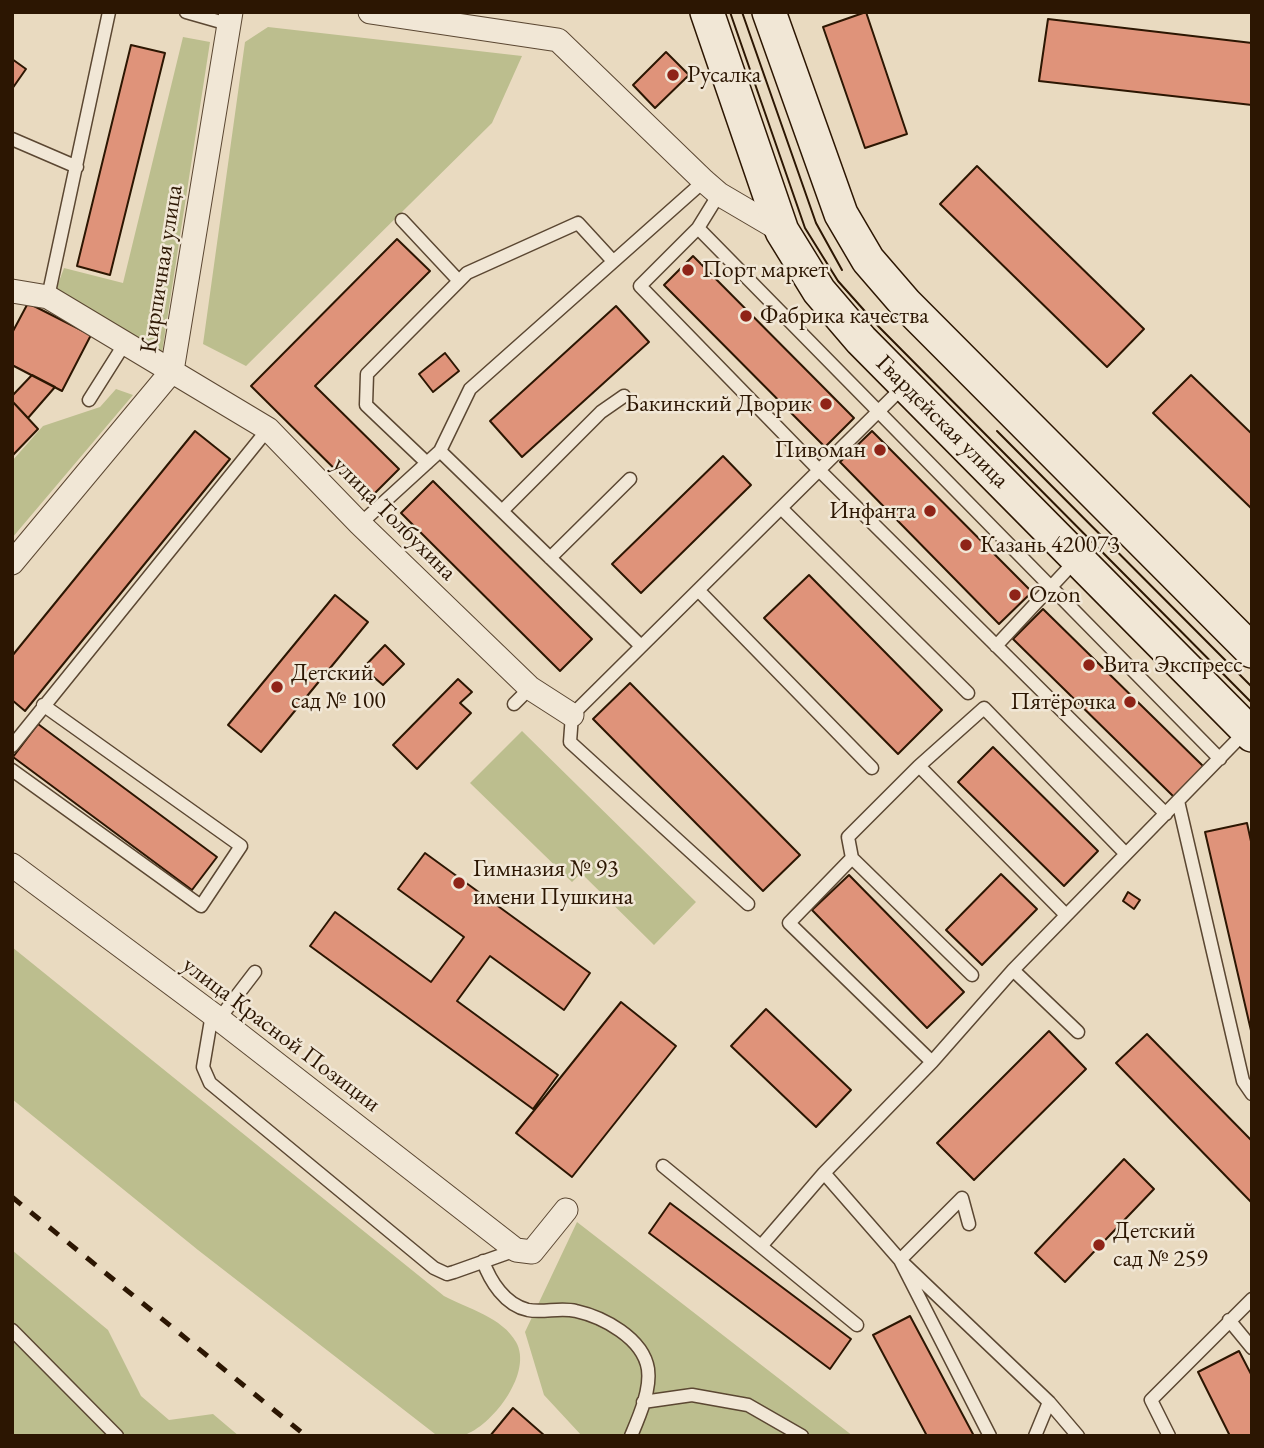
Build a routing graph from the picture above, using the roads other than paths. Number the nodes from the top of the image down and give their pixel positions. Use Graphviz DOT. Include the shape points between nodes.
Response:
graph roads {
  1 [pos="109,12"];
  2 [pos="186,12"];
  3 [pos="370,12"];
  4 [pos="707,12"];
  5 [pos="769,12"];
  6 [pos="225,16"];
  7 [pos="478,20"];
  8 [pos="12,139"];
  9 [pos="77,167"];
  10 [pos="711,187"];
  11 [pos="402,220"];
  12 [pos="698,228"];
  13 [pos="782,232"];
  14 [pos="612,260"];
  15 [pos="459,281"];
  16 [pos="12,291"];
  17 [pos="48,297"];
  18 [pos="125,343"];
  19 [pos="172,370"];
  20 [pos="905,384"];
  21 [pos="624,396"];
  22 [pos="89,400"];
  23 [pos="879,411"];
  24 [pos="268,429"];
  25 [pos="440,451"];
  26 [pos="427,463"];
  27 [pos="819,470"];
  28 [pos="630,478"];
  29 [pos="780,508"];
  30 [pos="502,511"];
  31 [pos="360,524"];
  32 [pos="550,558"];
  33 [pos="1077,558"];
  34 [pos="12,563"];
  35 [pos="1051,587"];
  36 [pos="698,590"];
  37 [pos="641,646"];
  38 [pos="996,646"];
  39 [pos="1252,651"];
  40 [pos="968,693"];
  41 [pos="43,705"];
  42 [pos="572,715"];
  43 [pos="1250,733"];
  44 [pos="12,746"];
  45 [pos="1220,759"];
  46 [pos="919,766"];
  47 [pos="872,768"];
  48 [pos="12,770"];
  49 [pos="1178,801"];
  50 [pos="1166,814"];
  51 [pos="1126,854"];
  52 [pos="852,858"];
  53 [pos="12,865"];
  54 [pos="748,904"];
  55 [pos="1066,915"];
  56 [pos="1013,970"];
  57 [pos="255,972"];
  58 [pos="972,975"];
  59 [pos="215,1017"];
  60 [pos="1078,1032"];
  61 [pos="932,1062"];
  62 [pos="1252,1094"];
  63 [pos="663,1166"];
  64 [pos="824,1173"];
  65 [pos="566,1210"];
  66 [pos="969,1224"];
  67 [pos="762,1245"];
  68 [pos="516,1250"];
  69 [pos="900,1260"];
  70 [pos="483,1261"];
  71 [pos="1252,1299"];
  72 [pos="1229,1320"];
  73 [pos="857,1325"];
  74 [pos="12,1331"];
  75 [pos="1252,1348"];
  76 [pos="643,1402"];
  77 [pos="1049,1402"];
  78 [pos="117,1436"];
  79 [pos="631,1436"];
  80 [pos="803,1436"];
  81 [pos="990,1436"];
  82 [pos="1035,1436"];
  83 [pos="1078,1436"];
  84 [pos="1169,1436"];
  1 -- 9 [label="lane"];
  2 -- 6 [label="lane"];
  3 -- 7 [label="street"];
  4 -- 13 [label="main road, Гвардейская улица"];
  5 -- 39 [label="main road" via="841,214 868,260 906,304"];
  6 -- 19 [label="street, Кирпичная улица"];
  7 -- 10 [label="street" via="558,40"];
  8 -- 9 [label="lane"];
  9 -- 17 [label="lane"];
  10 -- 12 [label="lane"];
  10 -- 13 [label="street"];
  10 -- 14 [label="lane"];
  11 -- 15 [label="lane"];
  12 -- 23 [label="lane"];
  12 -- 27 [label="lane" via="640,286"];
  13 -- 20 [label="main road, Гвардейская улица" via="819,291"];
  14 -- 15 [label="lane" via="578,223 467,273"];
  14 -- 25 [label="lane" via="470,389"];
  15 -- 26 [label="lane" via="368,374 366,405"];
  16 -- 17 [label="street"];
  17 -- 18 [label="street, улица Толбухина"];
  18 -- 19 [label="street, улица Толбухина"];
  18 -- 22 [label="lane"];
  19 -- 24 [label="street, улица Толбухина"];
  19 -- 34 [label="street, Кирпичная улица"];
  20 -- 23 [label="lane"];
  20 -- 33 [label="main road, Гвардейская улица"];
  21 -- 30 [label="lane" via="601,412"];
  23 -- 27 [label="lane"];
  23 -- 35 [label="lane"];
  24 -- 31 [label="street, улица Толбухина"];
  24 -- 41 [label="lane"];
  25 -- 26 [label="lane"];
  25 -- 30 [label="lane"];
  26 -- 31 [label="lane"];
  27 -- 29 [label="lane"];
  27 -- 38 [label="lane"];
  28 -- 32 [label="lane"];
  29 -- 36 [label="lane"];
  29 -- 40 [label="lane"];
  30 -- 32 [label="lane"];
  31 -- 42 [label="street, улица Толбухина" via="522,696"];
  32 -- 37 [label="lane"];
  33 -- 35 [label="lane"];
  33 -- 43 [label="main road, Гвардейская улица"];
  35 -- 38 [label="lane"];
  35 -- 45 [label="lane"];
  36 -- 37 [label="lane"];
  36 -- 47 [label="lane"];
  37 -- 42 [label="lane"];
  38 -- 50 [label="lane"];
  41 -- 44 [label="lane"];
  41 -- 48 [label="lane" via="241,846 201,906"];
  42 -- 54 [label="lane" via="570,742"];
  43 -- 45 [label="lane"];
  45 -- 49 [label="lane"];
  46 -- 51 [label="lane" via="984,708"];
  46 -- 52 [label="lane" via="848,838"];
  46 -- 55 [label="lane"];
  49 -- 50 [label="lane"];
  49 -- 62 [label="lane" via="1243,1081"];
  50 -- 51 [label="lane"];
  51 -- 55 [label="lane"];
  52 -- 58 [label="lane"];
  52 -- 61 [label="lane" via="789,923"];
  53 -- 59 [label="street, улица Красной Позиции"];
  55 -- 56 [label="lane"];
  56 -- 60 [label="lane"];
  56 -- 61 [label="lane"];
  57 -- 59 [label="lane"];
  59 -- 68 [label="street, улица Красной Позиции"];
  59 -- 70 [label="lane" via="203,1067 210,1083 434,1268 447,1274"];
  61 -- 64 [label="lane"];
  63 -- 67 [label="lane"];
  64 -- 67 [label="lane"];
  64 -- 69 [label="lane"];
  65 -- 68 [label="street" via="532,1251"];
  66 -- 69 [label="lane" via="962,1198"];
  67 -- 73 [label="lane"];
  68 -- 70 [label="lane"];
  69 -- 77 [label="lane"];
  69 -- 81 [label="lane"];
  70 -- 76 [label="lane" via="490,1280 508,1299 528,1310 578,1311 607,1321 634,1344 648,1368"];
  71 -- 72 [label="lane"];
  72 -- 75 [label="lane"];
  72 -- 84 [label="lane" via="1151,1399"];
  74 -- 78 [label="lane"];
  76 -- 79 [label="lane"];
  76 -- 80 [label="lane" via="692,1395 748,1405"];
  77 -- 82 [label="lane"];
  77 -- 83 [label="lane"];
}
